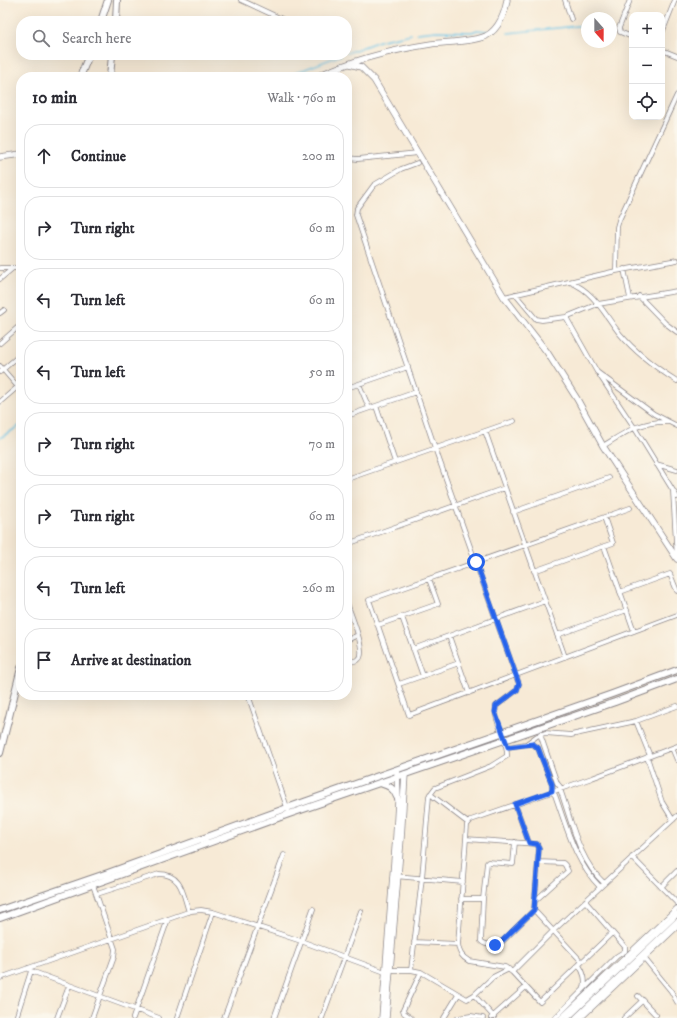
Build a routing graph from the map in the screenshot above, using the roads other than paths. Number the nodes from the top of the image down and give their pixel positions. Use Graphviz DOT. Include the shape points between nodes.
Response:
graph roads {
  1 [pos="108,0"];
  2 [pos="117,0"];
  3 [pos="241,0"];
  4 [pos="508,0"];
  5 [pos="565,0"];
  6 [pos="630,0"];
  7 [pos="675,0"];
  8 [pos="103,16"];
  9 [pos="116,16"];
  10 [pos="275,16"];
  11 [pos="571,19"];
  12 [pos="665,25"];
  13 [pos="629,36"];
  14 [pos="665,51"];
  15 [pos="677,56"];
  16 [pos="86,60"];
  17 [pos="112,60"];
  18 [pos="350,64"];
  19 [pos="82,72"];
  20 [pos="110,72"];
  21 [pos="329,72"];
  22 [pos="677,95"];
  23 [pos="418,153"];
  24 [pos="16,154"];
  25 [pos="0,156"];
  26 [pos="352,158"];
  27 [pos="417,163"];
  28 [pos="677,260"];
  29 [pos="0,268"];
  30 [pos="13,268"];
  31 [pos="624,269"];
  32 [pos="616,271"];
  33 [pos="0,279"];
  34 [pos="570,282"];
  35 [pos="677,291"];
  36 [pos="515,294"];
  37 [pos="639,296"];
  38 [pos="504,297"];
  39 [pos="630,298"];
  40 [pos="598,304"];
  41 [pos="566,317"];
  42 [pos="16,329"];
  43 [pos="677,332"];
  44 [pos="0,342"];
  45 [pos="16,358"];
  46 [pos="408,367"];
  47 [pos="1,369"];
  48 [pos="597,372"];
  49 [pos="677,375"];
  50 [pos="671,377"];
  51 [pos="677,380"];
  52 [pos="16,382"];
  53 [pos="359,384"];
  54 [pos="352,386"];
  55 [pos="16,388"];
  56 [pos="416,392"];
  57 [pos="0,402"];
  58 [pos="376,406"];
  59 [pos="368,408"];
  60 [pos="352,414"];
  61 [pos="514,421"];
  62 [pos="668,422"];
  63 [pos="677,426"];
  64 [pos="634,427"];
  65 [pos="485,431"];
  66 [pos="603,446"];
  67 [pos="435,448"];
  68 [pos="395,462"];
  69 [pos="656,464"];
  70 [pos="677,470"];
  71 [pos="352,476"];
  72 [pos="609,478"];
  73 [pos="505,488"];
  74 [pos="672,490"];
  75 [pos="677,497"];
  76 [pos="456,505"];
  77 [pos="630,508"];
  78 [pos="513,512"];
  79 [pos="604,517"];
  80 [pos="352,542"];
  81 [pos="676,544"];
  82 [pos="525,545"];
  83 [pos="604,546"];
  84 [pos="677,559"];
  85 [pos="476,562"];
  86 [pos="534,570"];
  87 [pos="429,579"];
  88 [pos="677,591"];
  89 [pos="620,592"];
  90 [pos="545,601"];
  91 [pos="627,610"];
  92 [pos="677,615"];
  93 [pos="402,617"];
  94 [pos="352,618"];
  95 [pos="496,619"];
  96 [pos="378,625"];
  97 [pos="634,630"];
  98 [pos="358,635"];
  99 [pos="557,635"];
  100 [pos="449,636"];
  101 [pos="352,638"];
  102 [pos="413,649"];
  103 [pos="564,657"];
  104 [pos="352,661"];
  105 [pos="459,663"];
  106 [pos="677,670"];
  107 [pos="516,675"];
  108 [pos="423,676"];
  109 [pos="677,679"];
  110 [pos="399,684"];
  111 [pos="16,688"];
  112 [pos="469,693"];
  113 [pos="250,700"];
  114 [pos="677,707"];
  115 [pos="636,721"];
  116 [pos="502,732"];
  117 [pos="540,734"];
  118 [pos="505,740"];
  119 [pos="526,744"];
  120 [pos="508,747"];
  121 [pos="675,747"];
  122 [pos="0,753"];
  123 [pos="648,756"];
  124 [pos="677,760"];
  125 [pos="397,770"];
  126 [pos="405,774"];
  127 [pos="397,777"];
  128 [pos="378,783"];
  129 [pos="561,788"];
  130 [pos="552,791"];
  131 [pos="430,794"];
  132 [pos="397,797"];
  133 [pos="515,804"];
  134 [pos="287,808"];
  135 [pos="289,814"];
  136 [pos="677,816"];
  137 [pos="673,820"];
  138 [pos="468,823"];
  139 [pos="466,839"];
  140 [pos="515,842"];
  141 [pos="529,843"];
  142 [pos="284,855"];
  143 [pos="632,857"];
  144 [pos="538,862"];
  145 [pos="677,871"];
  146 [pos="396,876"];
  147 [pos="422,878"];
  148 [pos="462,882"];
  149 [pos="604,883"];
  150 [pos="93,885"];
  151 [pos="661,886"];
  152 [pos="600,887"];
  153 [pos="97,894"];
  154 [pos="461,899"];
  155 [pos="482,899"];
  156 [pos="535,901"];
  157 [pos="585,901"];
  158 [pos="677,903"];
  159 [pos="677,908"];
  160 [pos="313,909"];
  161 [pos="0,910"];
  162 [pos="361,910"];
  163 [pos="534,910"];
  164 [pos="189,912"];
  165 [pos="213,912"];
  166 [pos="677,914"];
  167 [pos="0,918"];
  168 [pos="168,919"];
  169 [pos="677,922"];
  170 [pos="257,927"];
  171 [pos="677,927"];
  172 [pos="553,931"];
  173 [pos="612,933"];
  174 [pos="112,938"];
  175 [pos="301,942"];
  176 [pos="414,942"];
  177 [pos="458,944"];
  178 [pos="345,957"];
  179 [pos="645,959"];
  180 [pos="580,964"];
  181 [pos="29,970"];
  182 [pos="411,970"];
  183 [pos="388,971"];
  184 [pos="511,971"];
  185 [pos="421,972"];
  186 [pos="0,978"];
  187 [pos="69,986"];
  188 [pos="526,987"];
  189 [pos="584,989"];
  190 [pos="458,995"];
  191 [pos="99,996"];
  192 [pos="474,996"];
  193 [pos="638,996"];
  194 [pos="642,1000"];
  195 [pos="677,1002"];
  196 [pos="136,1009"];
  197 [pos="656,1015"];
  198 [pos="493,1017"];
  199 [pos="16,1018"];
  200 [pos="57,1018"];
  201 [pos="92,1018"];
  202 [pos="133,1018"];
  203 [pos="159,1018"];
  204 [pos="177,1018"];
  205 [pos="224,1018"];
  206 [pos="274,1018"];
  207 [pos="322,1018"];
  208 [pos="382,1018"];
  209 [pos="386,1018"];
  210 [pos="411,1018"];
  211 [pos="444,1018"];
  212 [pos="458,1018"];
  213 [pos="483,1018"];
  214 [pos="555,1018"];
  215 [pos="560,1018"];
  216 [pos="567,1018"];
  217 [pos="576,1018"];
  218 [pos="581,1018"];
  219 [pos="624,1018"];
  1 -- 8 [label="main road"];
  2 -- 9 [label="main road"];
  3 -- 10 [label="street"];
  4 -- 18 [label="street" via="498,25 485,36 417,47"];
  5 -- 11 [label="street"];
  6 -- 13 [label="street" via="619,28 620,32"];
  7 -- 12 [label="street"];
  14 -- 15 [label="street"];
  16 -- 19 [label="main road"];
  17 -- 20 [label="main road"];
  18 -- 21 [label="street"];
  18 -- 23 [label="street" via="361,67 374,80"];
  22 -- 32 [label="street" via="619,220"];
  23 -- 26 [label="street"];
  23 -- 38 [label="street"];
  24 -- 25 [label="street"];
  27 -- 46 [label="street" via="374,185 356,211"];
  28 -- 31 [label="street"];
  29 -- 30 [label="street"];
  30 -- 33 [label="street"];
  31 -- 32 [label="street"];
  31 -- 39 [label="street"];
  32 -- 34 [label="street"];
  34 -- 36 [label="street"];
  34 -- 40 [label="street" via="587,291"];
  35 -- 37 [label="street"];
  36 -- 38 [label="street"];
  36 -- 41 [label="street" via="536,319"];
  37 -- 39 [label="street"];
  37 -- 43 [label="street"];
  38 -- 66 [label="street" via="547,352"];
  39 -- 40 [label="street"];
  40 -- 41 [label="street"];
  40 -- 50 [label="street" via="627,341"];
  41 -- 48 [label="street"];
  42 -- 44 [label="street"];
  45 -- 47 [label="street"];
  46 -- 53 [label="street"];
  46 -- 56 [label="street"];
  47 -- 52 [label="street"];
  48 -- 62 [label="street"];
  48 -- 64 [label="street"];
  49 -- 50 [label="street"];
  50 -- 51 [label="street"];
  53 -- 54 [label="street"];
  53 -- 59 [label="street"];
  55 -- 57 [label="street"];
  56 -- 58 [label="street"];
  56 -- 67 [label="street"];
  58 -- 59 [label="street"];
  58 -- 68 [label="street"];
  59 -- 60 [label="street"];
  61 -- 65 [label="street"];
  62 -- 63 [label="street"];
  62 -- 64 [label="street" via="646,423"];
  64 -- 66 [label="street"];
  64 -- 69 [label="street"];
  65 -- 67 [label="street"];
  65 -- 73 [label="street"];
  66 -- 84 [label="street"];
  67 -- 68 [label="street"];
  67 -- 76 [label="street"];
  68 -- 71 [label="street"];
  69 -- 70 [label="street"];
  69 -- 74 [label="street"];
  72 -- 78 [label="street"];
  73 -- 76 [label="street"];
  73 -- 78 [label="street"];
  74 -- 75 [label="street"];
  74 -- 81 [label="street"];
  76 -- 80 [label="street"];
  76 -- 85 [label="street"];
  77 -- 79 [label="street"];
  78 -- 82 [label="street"];
  79 -- 82 [label="street"];
  79 -- 83 [label="street" via="613,543"];
  81 -- 84 [label="street"];
  82 -- 85 [label="street"];
  82 -- 86 [label="street"];
  83 -- 86 [label="street"];
  83 -- 89 [label="street"];
  85 -- 87 [label="street"];
  85 -- 95 [label="street"];
  86 -- 90 [label="street"];
  87 -- 93 [label="street" via="438,604"];
  87 -- 96 [label="street" via="369,600"];
  88 -- 89 [label="street" via="670,574"];
  89 -- 91 [label="street"];
  90 -- 95 [label="street"];
  90 -- 99 [label="street"];
  91 -- 97 [label="street"];
  91 -- 99 [label="street"];
  92 -- 97 [label="street"];
  93 -- 96 [label="street"];
  93 -- 102 [label="street"];
  94 -- 98 [label="street"];
  95 -- 100 [label="street"];
  95 -- 107 [label="street"];
  96 -- 110 [label="street"];
  97 -- 103 [label="street"];
  98 -- 101 [label="street"];
  98 -- 104 [label="street" via="360,658"];
  99 -- 103 [label="street"];
  100 -- 102 [label="street"];
  100 -- 105 [label="street"];
  102 -- 108 [label="street"];
  103 -- 107 [label="street"];
  105 -- 108 [label="street"];
  105 -- 112 [label="street"];
  106 -- 116 [label="main road"];
  107 -- 112 [label="street"];
  107 -- 116 [label="street" via="519,684 517,690 496,706 495,712"];
  108 -- 110 [label="street"];
  109 -- 118 [label="main road"];
  110 -- 112 [label="street" via="409,715"];
  111 -- 122 [label="main road"];
  113 -- 134 [label="street"];
  114 -- 115 [label="street"];
  115 -- 117 [label="street" via="571,735"];
  115 -- 123 [label="street"];
  116 -- 118 [label="street"];
  116 -- 125 [label="main road"];
  117 -- 119 [label="street"];
  117 -- 129 [label="street"];
  118 -- 120 [label="street"];
  118 -- 126 [label="main road"];
  119 -- 120 [label="street"];
  119 -- 130 [label="street" via="533,744 538,748 552,784"];
  120 -- 131 [label="street" via="507,756 492,766 435,788"];
  121 -- 123 [label="street"];
  121 -- 124 [label="street"];
  123 -- 129 [label="street"];
  123 -- 137 [label="street" via="662,802"];
  125 -- 127 [label="street"];
  125 -- 134 [label="main road"];
  126 -- 127 [label="main road"];
  126 -- 146 [label="street"];
  127 -- 128 [label="main road"];
  127 -- 132 [label="street"];
  128 -- 132 [label="main road" via="394,789"];
  128 -- 135 [label="main road"];
  129 -- 130 [label="street"];
  129 -- 149 [label="street" via="583,854 596,876"];
  130 -- 133 [label="street"];
  130 -- 152 [label="street" via="556,795 580,862"];
  131 -- 138 [label="street"];
  131 -- 147 [label="street"];
  132 -- 146 [label="street"];
  133 -- 138 [label="street"];
  133 -- 141 [label="street"];
  134 -- 135 [label="street"];
  134 -- 161 [label="main road"];
  135 -- 150 [label="main road"];
  136 -- 137 [label="street"];
  137 -- 143 [label="street"];
  138 -- 139 [label="street"];
  139 -- 140 [label="street"];
  139 -- 148 [label="street"];
  140 -- 141 [label="street"];
  140 -- 155 [label="street" via="513,864 486,863"];
  141 -- 144 [label="street" via="538,845"];
  142 -- 170 [label="street"];
  143 -- 149 [label="street"];
  143 -- 151 [label="street"];
  144 -- 156 [label="street"];
  144 -- 156 [label="street" via="563,863 568,871"];
  145 -- 151 [label="street"];
  146 -- 147 [label="street"];
  146 -- 183 [label="street"];
  147 -- 148 [label="street"];
  147 -- 176 [label="street"];
  148 -- 154 [label="street"];
  149 -- 152 [label="street"];
  150 -- 153 [label="street"];
  150 -- 167 [label="main road"];
  151 -- 158 [label="street"];
  152 -- 157 [label="street"];
  153 -- 164 [label="street" via="159,874 167,874 180,884"];
  153 -- 174 [label="street"];
  154 -- 155 [label="street"];
  154 -- 177 [label="street"];
  155 -- 163 [label="street" via="483,943 499,944"];
  156 -- 163 [label="street"];
  157 -- 172 [label="street"];
  157 -- 173 [label="street"];
  159 -- 215 [label="street"];
  160 -- 175 [label="street"];
  162 -- 178 [label="street"];
  163 -- 172 [label="street"];
  164 -- 165 [label="street"];
  164 -- 168 [label="street"];
  165 -- 170 [label="street"];
  165 -- 204 [label="street"];
  166 -- 216 [label="street"];
  168 -- 174 [label="street"];
  168 -- 196 [label="street"];
  169 -- 217 [label="street"];
  170 -- 175 [label="street"];
  170 -- 205 [label="street"];
  171 -- 179 [label="street"];
  172 -- 180 [label="street"];
  172 -- 184 [label="street"];
  173 -- 180 [label="street"];
  173 -- 189 [label="street" via="625,947 625,951"];
  174 -- 181 [label="street"];
  174 -- 191 [label="street" via="115,953"];
  175 -- 178 [label="street"];
  175 -- 206 [label="street"];
  176 -- 177 [label="street"];
  176 -- 182 [label="street"];
  177 -- 184 [label="street" via="458,950 469,961 498,965"];
  178 -- 183 [label="street"];
  178 -- 207 [label="street"];
  179 -- 195 [label="street"];
  179 -- 218 [label="street"];
  180 -- 188 [label="street" via="540,1002"];
  180 -- 189 [label="street" via="585,980"];
  181 -- 186 [label="street"];
  181 -- 187 [label="street"];
  181 -- 199 [label="street"];
  182 -- 183 [label="street"];
  182 -- 185 [label="street"];
  183 -- 208 [label="street"];
  183 -- 209 [label="street"];
  184 -- 188 [label="street"];
  184 -- 192 [label="street" via="493,977"];
  185 -- 190 [label="street"];
  185 -- 210 [label="street" via="403,1010"];
  187 -- 191 [label="street"];
  187 -- 200 [label="street"];
  188 -- 198 [label="street"];
  189 -- 214 [label="street"];
  190 -- 192 [label="street" via="467,999"];
  190 -- 211 [label="street"];
  191 -- 196 [label="street"];
  191 -- 201 [label="street"];
  192 -- 198 [label="street"];
  193 -- 194 [label="street"];
  194 -- 197 [label="street"];
  194 -- 219 [label="street"];
  196 -- 202 [label="street"];
  196 -- 203 [label="street"];
  212 -- 213 [label="street"];
}
